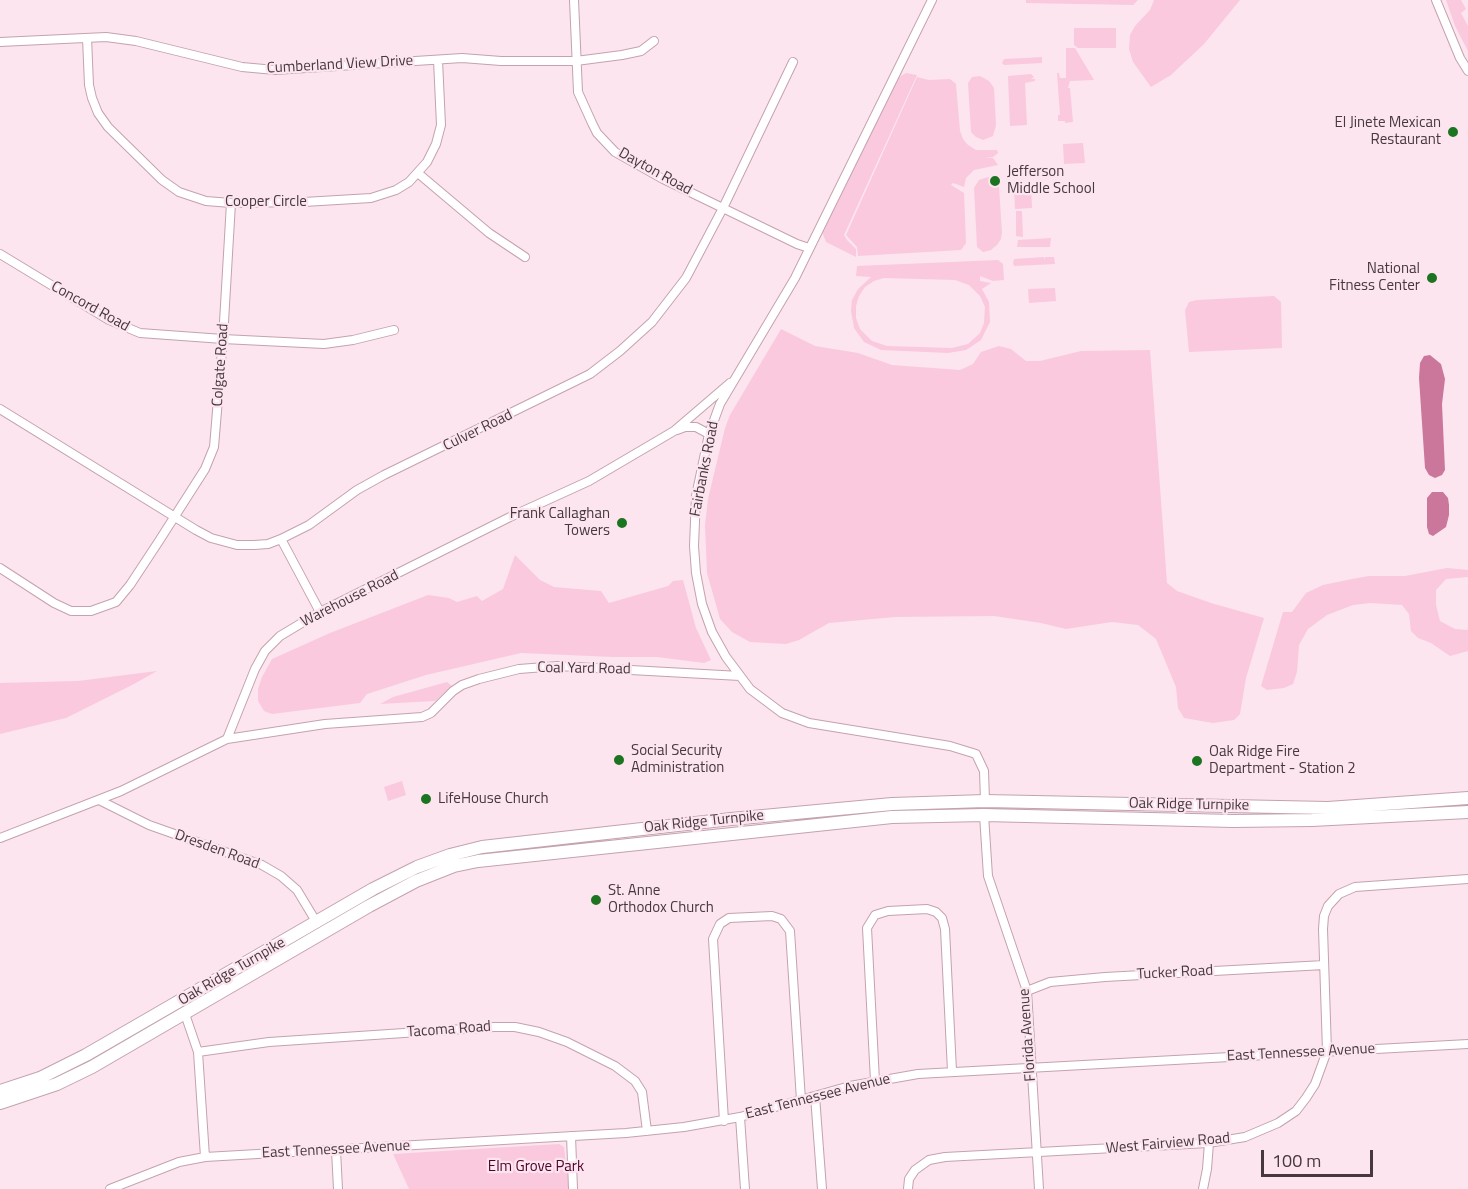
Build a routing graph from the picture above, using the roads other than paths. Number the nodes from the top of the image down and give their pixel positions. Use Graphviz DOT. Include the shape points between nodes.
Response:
graph roads {
  1 [pos="574,0"];
  2 [pos="932,0"];
  3 [pos="1436,0"];
  4 [pos="87,38"];
  5 [pos="654,41"];
  6 [pos="0,42"];
  7 [pos="438,60"];
  8 [pos="576,61"];
  9 [pos="793,63"];
  10 [pos="1468,71"];
  11 [pos="419,174"];
  12 [pos="231,203"];
  13 [pos="723,208"];
  14 [pos="809,248"];
  15 [pos="0,254"];
  16 [pos="525,257"];
  17 [pos="394,330"];
  18 [pos="223,339"];
  19 [pos="734,380"];
  20 [pos="0,409"];
  21 [pos="674,431"];
  22 [pos="709,434"];
  23 [pos="174,517"];
  24 [pos="281,539"];
  25 [pos="0,568"];
  26 [pos="320,612"];
  27 [pos="740,676"];
  28 [pos="227,739"];
  29 [pos="1468,798"];
  30 [pos="99,800"];
  31 [pos="985,801"];
  32 [pos="1431,802"];
  33 [pos="1251,807"];
  34 [pos="1468,812"];
  35 [pos="984,814"];
  36 [pos="1431,815"];
  37 [pos="1251,820"];
  38 [pos="617,831"];
  39 [pos="0,838"];
  40 [pos="618,845"];
  41 [pos="498,851"];
  42 [pos="1468,879"];
  43 [pos="321,928"];
  44 [pos="1324,965"];
  45 [pos="1027,990"];
  46 [pos="181,1008"];
  47 [pos="1468,1044"];
  48 [pos="1327,1051"];
  49 [pos="198,1052"];
  50 [pos="1031,1068"];
  51 [pos="952,1071"];
  52 [pos="875,1081"];
  53 [pos="0,1091"];
  54 [pos="815,1096"];
  55 [pos="801,1100"];
  56 [pos="0,1103"];
  57 [pos="740,1118"];
  58 [pos="724,1120"];
  59 [pos="647,1131"];
  60 [pos="571,1136"];
  61 [pos="1209,1143"];
  62 [pos="336,1150"];
  63 [pos="1037,1153"];
  64 [pos="205,1157"];
  65 [pos="147,1174"];
  66 [pos="110,1189"];
  67 [pos="129,1189"];
  68 [pos="338,1189"];
  69 [pos="573,1189"];
  70 [pos="745,1189"];
  71 [pos="822,1189"];
  72 [pos="908,1189"];
  73 [pos="1039,1189"];
  74 [pos="1203,1189"];
  1 -- 8 [label="street, Dayton Road"];
  2 -- 14 [label="street, Fairbanks Road"];
  3 -- 10 [label="street"];
  4 -- 6 [label="street, Cumberland View Drive"];
  4 -- 7 [label="street, Cumberland View Drive" via="136,41 254,69"];
  4 -- 12 [label="street, Cooper Circle" via="92,98 108,127 179,192 206,201"];
  5 -- 8 [label="street, Cumberland View Drive" via="641,51 622,56"];
  7 -- 8 [label="street, Cumberland View Drive"];
  7 -- 11 [label="street, Cooper Circle" via="441,125 436,144"];
  8 -- 13 [label="street, Dayton Road" via="578,92 584,109 597,133 615,152"];
  9 -- 13 [label="street, Culver Road"];
  11 -- 12 [label="street, Cooper Circle" via="396,190 371,198"];
  11 -- 16 [label="street" via="489,233"];
  12 -- 18 [label="street, Colgate Road"];
  13 -- 14 [label="street, Dayton Road"];
  13 -- 24 [label="street, Culver Road" via="686,278 665,306 590,375 384,475"];
  14 -- 19 [label="street, Fairbanks Road"];
  15 -- 18 [label="street, Concord Road" via="132,331"];
  17 -- 18 [label="street, Concord Road" via="324,344"];
  18 -- 23 [label="street, Colgate Road" via="214,447 205,469"];
  19 -- 21 [label="street, Warehouse Road"];
  19 -- 22 [label="street, Fairbanks Road"];
  20 -- 23 [label="street"];
  21 -- 22 [label="street" via="696,427"];
  21 -- 26 [label="street, Warehouse Road" via="589,481"];
  22 -- 27 [label="street, Fairbanks Road" via="696,496 696,573 712,632"];
  23 -- 24 [label="street, Culver Road" via="196,531 231,544 268,544"];
  23 -- 25 [label="street, Colgate Road" via="116,602 91,611 71,611 54,603"];
  24 -- 26 [label="street"];
  26 -- 28 [label="street, Warehouse Road" via="280,636 265,651"];
  27 -- 28 [label="street, Coal Yard Road" via="539,667 462,685 422,717 325,724"];
  27 -- 31 [label="street, Fairbanks Road" via="767,704 801,721 950,746 976,754 984,771"];
  28 -- 30 [label="street"];
  29 -- 32 [label="highway, Oak Ridge Turnpike"];
  30 -- 39 [label="street"];
  30 -- 43 [label="street, Dresden Road" via="149,825 262,865 297,890"];
  31 -- 33 [label="highway, Oak Ridge Turnpike"];
  31 -- 35 [label="highway"];
  31 -- 38 [label="highway, Oak Ridge Turnpike" via="881,804"];
  32 -- 33 [label="highway, Oak Ridge Turnpike" via="1328,808"];
  32 -- 36 [label="highway"];
  33 -- 37 [label="highway"];
  34 -- 36 [label="highway, Oak Ridge Turnpike"];
  35 -- 37 [label="highway, Oak Ridge Turnpike"];
  35 -- 40 [label="highway, Oak Ridge Turnpike" via="892,818"];
  35 -- 45 [label="street, Florida Avenue" via="988,876"];
  36 -- 37 [label="highway, Oak Ridge Turnpike"];
  38 -- 40 [label="highway"];
  38 -- 41 [label="highway, Oak Ridge Turnpike"];
  40 -- 41 [label="highway, Oak Ridge Turnpike"];
  41 -- 43 [label="highway, Oak Ridge Turnpike" via="450,855 417,867 373,889"];
  42 -- 44 [label="street" via="1346,890 1328,906 1324,916"];
  43 -- 46 [label="highway, Oak Ridge Turnpike"];
  44 -- 45 [label="street, Tucker Road" via="1105,977 1050,982"];
  44 -- 48 [label="street"];
  45 -- 50 [label="street, Florida Avenue"];
  46 -- 49 [label="street"];
  46 -- 53 [label="highway, Oak Ridge Turnpike" via="58,1070"];
  46 -- 56 [label="highway, Oak Ridge Turnpike" via="69,1079"];
  47 -- 48 [label="street, East Tennessee Avenue"];
  48 -- 50 [label="street, East Tennessee Avenue"];
  48 -- 61 [label="street, West Fairview Road" via="1315,1084 1296,1111 1257,1133"];
  49 -- 59 [label="street, Tacoma Road" via="269,1042 514,1027 567,1042 615,1066 635,1081 642,1092"];
  49 -- 64 [label="street"];
  50 -- 51 [label="street, East Tennessee Avenue"];
  50 -- 63 [label="street, Florida Avenue"];
  51 -- 52 [label="street, East Tennessee Avenue"];
  51 -- 52 [label="street" via="942,918 927,909 888,911 875,915 867,928"];
  52 -- 54 [label="street, East Tennessee Avenue"];
  54 -- 55 [label="street, East Tennessee Avenue"];
  54 -- 71 [label="street"];
  55 -- 57 [label="street, East Tennessee Avenue"];
  55 -- 58 [label="street" via="790,931 772,916 729,918 716,930 713,939"];
  57 -- 58 [label="street, East Tennessee Avenue"];
  57 -- 70 [label="street"];
  58 -- 59 [label="street, East Tennessee Avenue"];
  59 -- 60 [label="street, East Tennessee Avenue"];
  60 -- 62 [label="street, East Tennessee Avenue"];
  60 -- 69 [label="street"];
  61 -- 63 [label="street, West Fairview Road"];
  61 -- 74 [label="street"];
  62 -- 64 [label="street, East Tennessee Avenue"];
  62 -- 68 [label="street"];
  63 -- 72 [label="street, West Fairview Road" via="930,1160 915,1170"];
  63 -- 73 [label="street, Florida Avenue"];
  64 -- 65 [label="street, East Tennessee Avenue"];
  65 -- 66 [label="street, East Tennessee Avenue"];
  65 -- 67 [label="street"];
}
